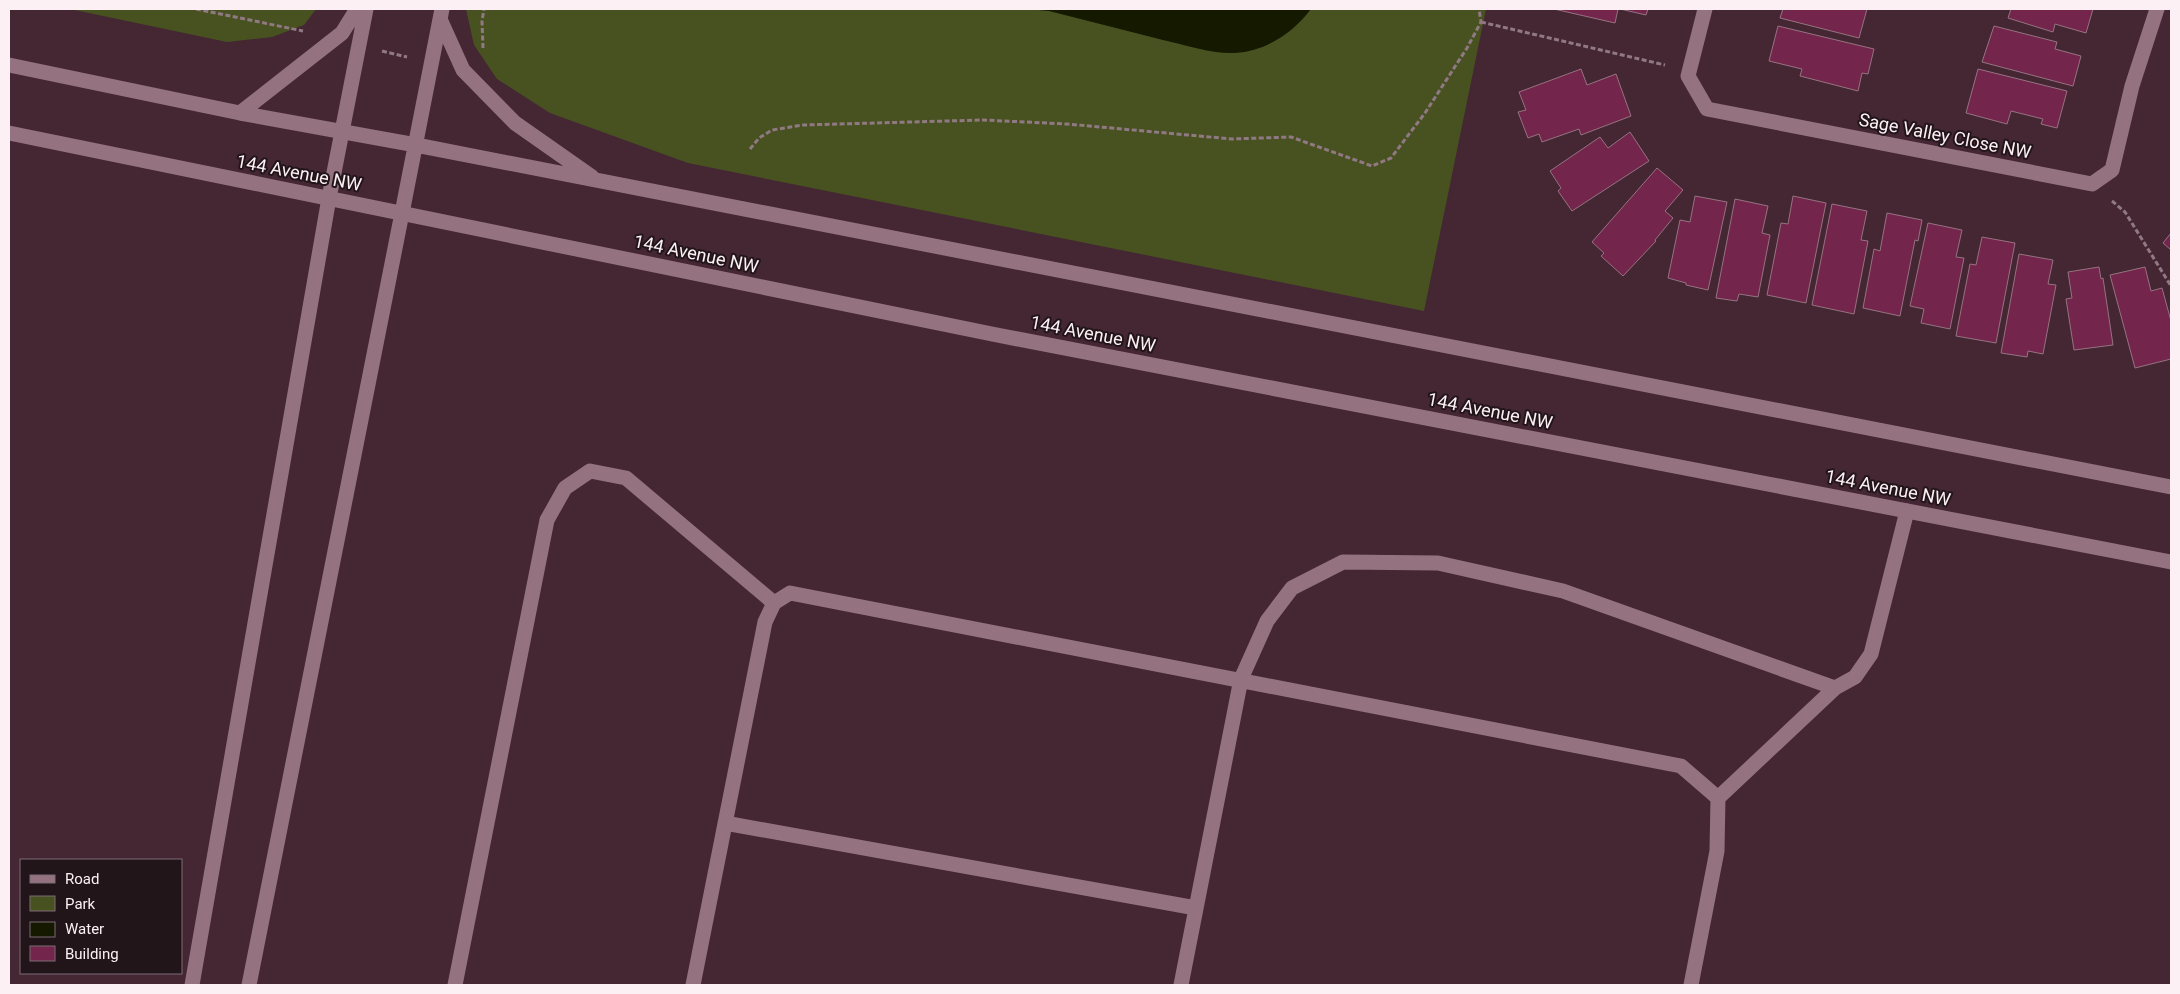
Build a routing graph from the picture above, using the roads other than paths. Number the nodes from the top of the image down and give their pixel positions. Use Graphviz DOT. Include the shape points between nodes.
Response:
graph roads {
  1 [pos="357,9"];
  2 [pos="366,9"];
  3 [pos="1705,9"];
  4 [pos="2156,9"];
  5 [pos="441,14"];
  6 [pos="9,65"];
  7 [pos="240,113"];
  8 [pos="342,132"];
  9 [pos="9,133"];
  10 [pos="416,145"];
  11 [pos="598,181"];
  12 [pos="329,198"];
  13 [pos="402,213"];
  14 [pos="2171,487"];
  15 [pos="1906,510"];
  16 [pos="2171,562"];
  17 [pos="774,603"];
  18 [pos="1240,679"];
  19 [pos="1835,688"];
  20 [pos="1718,798"];
  21 [pos="725,823"];
  22 [pos="1196,908"];
  23 [pos="192,985"];
  24 [pos="249,985"];
  25 [pos="456,985"];
  26 [pos="693,985"];
  27 [pos="1181,985"];
  28 [pos="1691,985"];
  1 -- 7 [label="street" via="342,33"];
  2 -- 8 [label="street"];
  3 -- 4 [label="street, Sage Valley Close NW" via="1688,76 1707,109 2092,184 2112,170 2132,86"];
  5 -- 10 [label="street"];
  5 -- 11 [label="street" via="463,70 515,123"];
  6 -- 7 [label="street"];
  7 -- 8 [label="street"];
  8 -- 10 [label="street"];
  8 -- 12 [label="street"];
  9 -- 12 [label="street, 144 Avenue NW"];
  10 -- 11 [label="street"];
  10 -- 13 [label="street"];
  11 -- 14 [label="street"];
  12 -- 13 [label="street, 144 Avenue NW"];
  12 -- 23 [label="street"];
  13 -- 15 [label="street, 144 Avenue NW" via="992,334"];
  13 -- 24 [label="street"];
  15 -- 16 [label="street, 144 Avenue NW"];
  15 -- 19 [label="street" via="1871,654 1855,678"];
  17 -- 18 [label="street" via="790,593 800,593"];
  17 -- 21 [label="street" via="765,622"];
  17 -- 25 [label="street" via="626,478 590,471 566,488 546,520"];
  18 -- 19 [label="street" via="1267,621 1292,588 1343,562 1438,564 1564,591"];
  18 -- 20 [label="street" via="1681,766"];
  18 -- 22 [label="street"];
  19 -- 20 [label="street"];
  20 -- 28 [label="street" via="1717,851"];
  21 -- 22 [label="street"];
  21 -- 26 [label="street"];
  22 -- 27 [label="street"];
}
